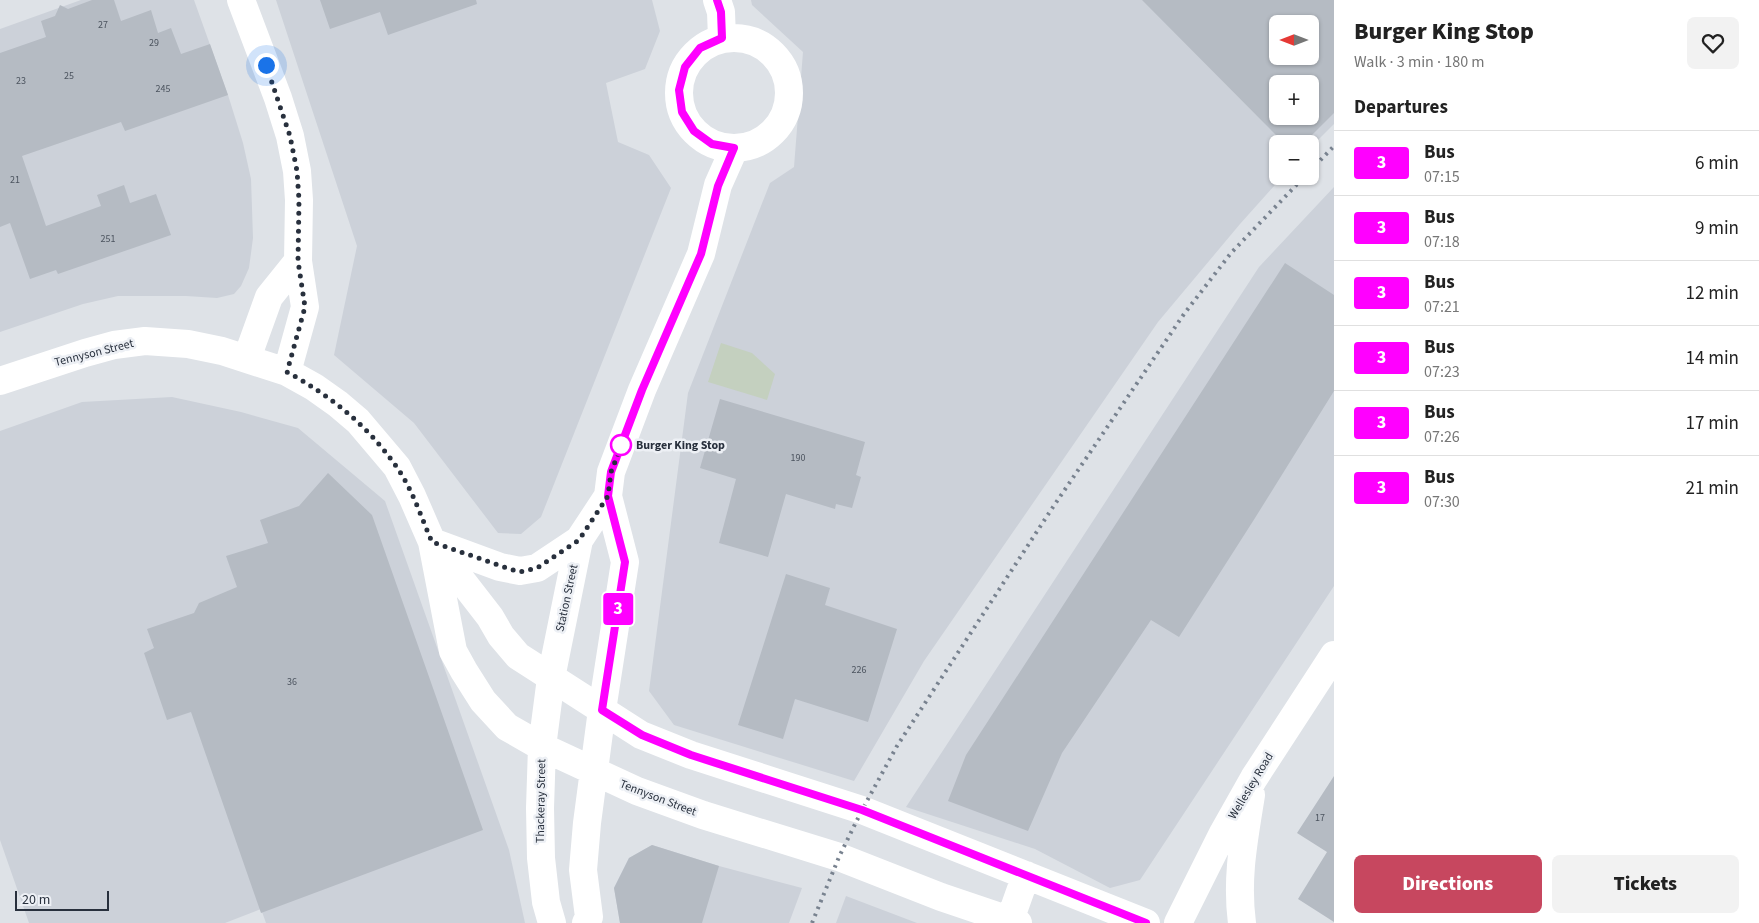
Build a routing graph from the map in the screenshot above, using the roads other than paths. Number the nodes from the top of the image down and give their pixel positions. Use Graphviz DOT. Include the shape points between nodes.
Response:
graph roads {
  1 [pos="242,0"];
  2 [pos="717,0"];
  3 [pos="722,38"];
  4 [pos="734,148"];
  5 [pos="298,261"];
  6 [pos="248,358"];
  7 [pos="287,372"];
  8 [pos="0,380"];
  9 [pos="608,496"];
  10 [pos="579,540"];
  11 [pos="432,542"];
  12 [pos="1334,655"];
  13 [pos="551,678"];
  14 [pos="602,710"];
  15 [pos="542,747"];
  16 [pos="593,771"];
  17 [pos="1254,778"];
  18 [pos="1026,875"];
  19 [pos="1014,921"];
  20 [pos="552,923"];
  21 [pos="586,923"];
  22 [pos="1146,923"];
  23 [pos="1178,923"];
  24 [pos="1242,923"];
  1 -- 5 [label="main road" via="293,148 299,200"];
  2 -- 3 [label="main road"];
  3 -- 4 [label="main road" via="700,48 685,67 679,90 682,112 694,131 712,144"];
  3 -- 4 [label="main road" via="745,38 767,47 782,65 790,88 787,110 776,130 757,144"];
  4 -- 9 [label="main road, Station Street" via="718,186 701,254 642,390 611,472"];
  5 -- 6 [label="main road" via="269,297"];
  5 -- 7 [label="main road" via="305,307"];
  6 -- 7 [label="main road, Tennyson Street"];
  6 -- 8 [label="main road, Tennyson Street" via="188,344 145,340 114,345"];
  7 -- 11 [label="main road, Tennyson Street" via="338,404 377,442 397,467"];
  9 -- 10 [label="main road, Station Street"];
  9 -- 14 [label="main road, Station Street" via="625,562"];
  10 -- 11 [label="main road" via="537,568 520,572"];
  10 -- 13 [label="main road, Station Street"];
  11 -- 13 [label="main road, Tennyson Street" via="518,656"];
  11 -- 15 [label="main road, Tennyson Street" via="453,651 483,701 507,726"];
  12 -- 17 [label="main road, Wellesley Road"];
  13 -- 14 [label="main road, Tennyson Street"];
  13 -- 15 [label="main road, Thackeray Street"];
  14 -- 16 [label="main road"];
  14 -- 18 [label="main road, Tennyson Street" via="642,735 691,755 862,810"];
  15 -- 16 [label="main road, Tennyson Street"];
  15 -- 20 [label="main road, Thackeray Street" via="541,858"];
  16 -- 19 [label="main road, Tennyson Street" via="695,812 839,857 941,897"];
  16 -- 21 [label="main road" via="583,870 589,917"];
  17 -- 23 [label="main road, Wellesley Road"];
  17 -- 24 [label="main road" via="1240,868"];
  18 -- 19 [label="main road, Tennyson Street"];
  18 -- 22 [label="main road, Tennyson Street"];
}
